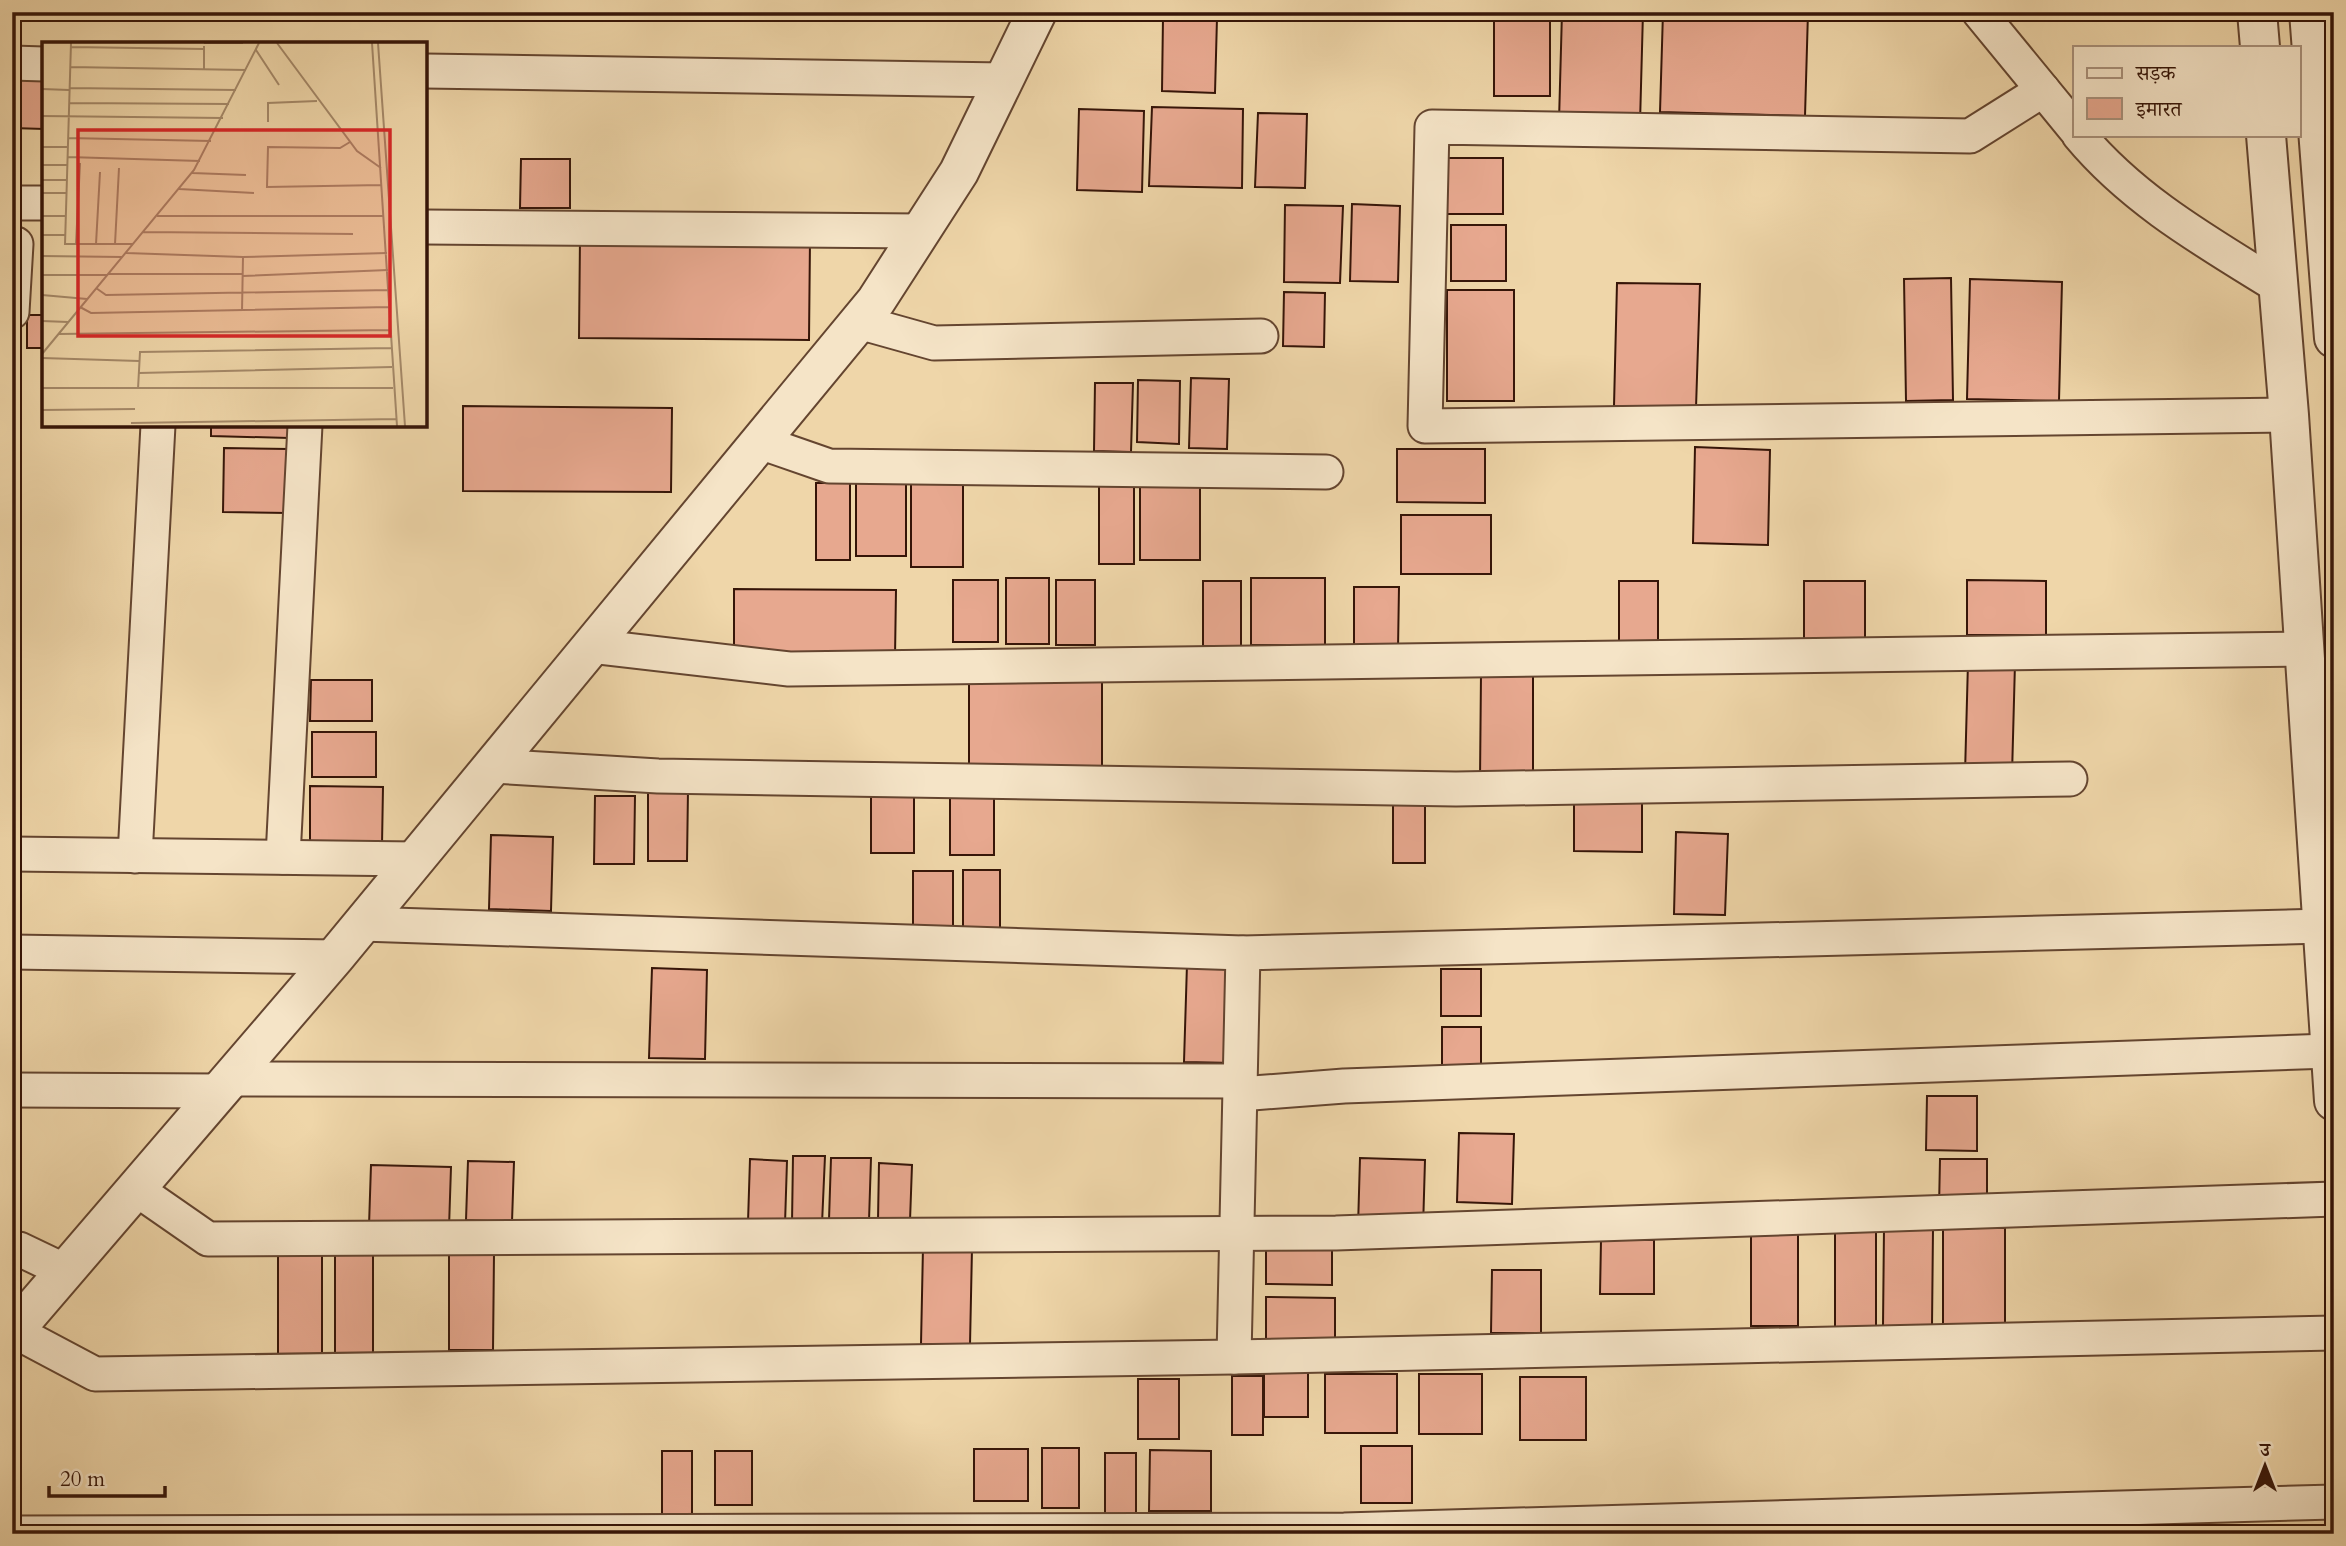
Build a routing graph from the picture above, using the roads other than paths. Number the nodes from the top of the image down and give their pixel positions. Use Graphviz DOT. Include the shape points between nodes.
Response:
graph roads {
  1 [pos="1037,12"];
  2 [pos="1979,12"];
  3 [pos="2257,12"];
  4 [pos="2309,12"];
  5 [pos="2260,46"];
  6 [pos="12,64"];
  7 [pos="42,64"];
  8 [pos="427,71"];
  9 [pos="1004,80"];
  10 [pos="2043,90"];
  11 [pos="2073,127"];
  12 [pos="2080,136"];
  13 [pos="2266,136"];
  14 [pos="42,203"];
  15 [pos="12,204"];
  16 [pos="427,228"];
  17 [pos="921,231"];
  18 [pos="16,244"];
  19 [pos="2276,285"];
  20 [pos="12,312"];
  21 [pos="859,322"];
  22 [pos="1261,336"];
  23 [pos="2334,338"];
  24 [pos="2289,415"];
  25 [pos="158,427"];
  26 [pos="305,427"];
  27 [pos="761,442"];
  28 [pos="1326,472"];
  29 [pos="591,646"];
  30 [pos="2305,649"];
  31 [pos="493,766"];
  32 [pos="2070,779"];
  33 [pos="12,855"];
  34 [pos="135,856"];
  35 [pos="283,857"];
  36 [pos="416,859"];
  37 [pos="362,924"];
  38 [pos="2324,926"];
  39 [pos="12,952"];
  40 [pos="1243,953"];
  41 [pos="335,957"];
  42 [pos="2330,1051"];
  43 [pos="225,1085"];
  44 [pos="1240,1087"];
  45 [pos="12,1090"];
  46 [pos="2334,1101"];
  47 [pos="136,1189"];
  48 [pos="2334,1199"];
  49 [pos="1237,1234"];
  50 [pos="12,1248"];
  51 [pos="65,1271"];
  52 [pos="13,1332"];
  53 [pos="2334,1333"];
  54 [pos="1234,1357"];
  55 [pos="2334,1502"];
  56 [pos="879,1532"];
  57 [pos="1344,1532"];
  58 [pos="12,1533"];
  1 -- 9 [label="street"];
  2 -- 10 [label="street"];
  3 -- 5 [label="street"];
  4 -- 23 [label="street"];
  6 -- 7 [label="street"];
  8 -- 9 [label="street"];
  9 -- 17 [label="street" via="958,172"];
  10 -- 11 [label="street"];
  10 -- 24 [label="street" via="1970,136 1432,127 1425,426"];
  12 -- 19 [label="street" via="2164,215"];
  13 -- 19 [label="street"];
  14 -- 15 [label="street"];
  16 -- 17 [label="street"];
  17 -- 21 [label="street"];
  18 -- 20 [label="street"];
  19 -- 24 [label="street"];
  21 -- 22 [label="street" via="934,344"];
  21 -- 27 [label="street"];
  24 -- 30 [label="street"];
  25 -- 34 [label="street"];
  26 -- 35 [label="street"];
  27 -- 28 [label="street" via="829,466"];
  27 -- 29 [label="street"];
  29 -- 30 [label="street" via="789,669"];
  29 -- 31 [label="street"];
  30 -- 38 [label="street"];
  31 -- 32 [label="street" via="658,776 1456,789"];
  31 -- 36 [label="street"];
  33 -- 34 [label="street"];
  34 -- 35 [label="street"];
  35 -- 36 [label="street"];
  36 -- 37 [label="street"];
  37 -- 40 [label="street"];
  37 -- 41 [label="street"];
  38 -- 40 [label="street"];
  38 -- 42 [label="street"];
  39 -- 41 [label="street"];
  40 -- 44 [label="street"];
  41 -- 43 [label="street"];
  42 -- 44 [label="street"];
  42 -- 46 [label="street"];
  43 -- 44 [label="street"];
  43 -- 45 [label="street"];
  43 -- 47 [label="street"];
  44 -- 49 [label="street"];
  47 -- 49 [label="street" via="208,1239"];
  47 -- 51 [label="street"];
  48 -- 49 [label="street"];
  49 -- 54 [label="street"];
  50 -- 51 [label="street"];
  51 -- 52 [label="street"];
  52 -- 54 [label="street" via="95,1374"];
  53 -- 54 [label="street"];
  55 -- 57 [label="street"];
  56 -- 57 [label="street"];
  56 -- 58 [label="street"];
}
